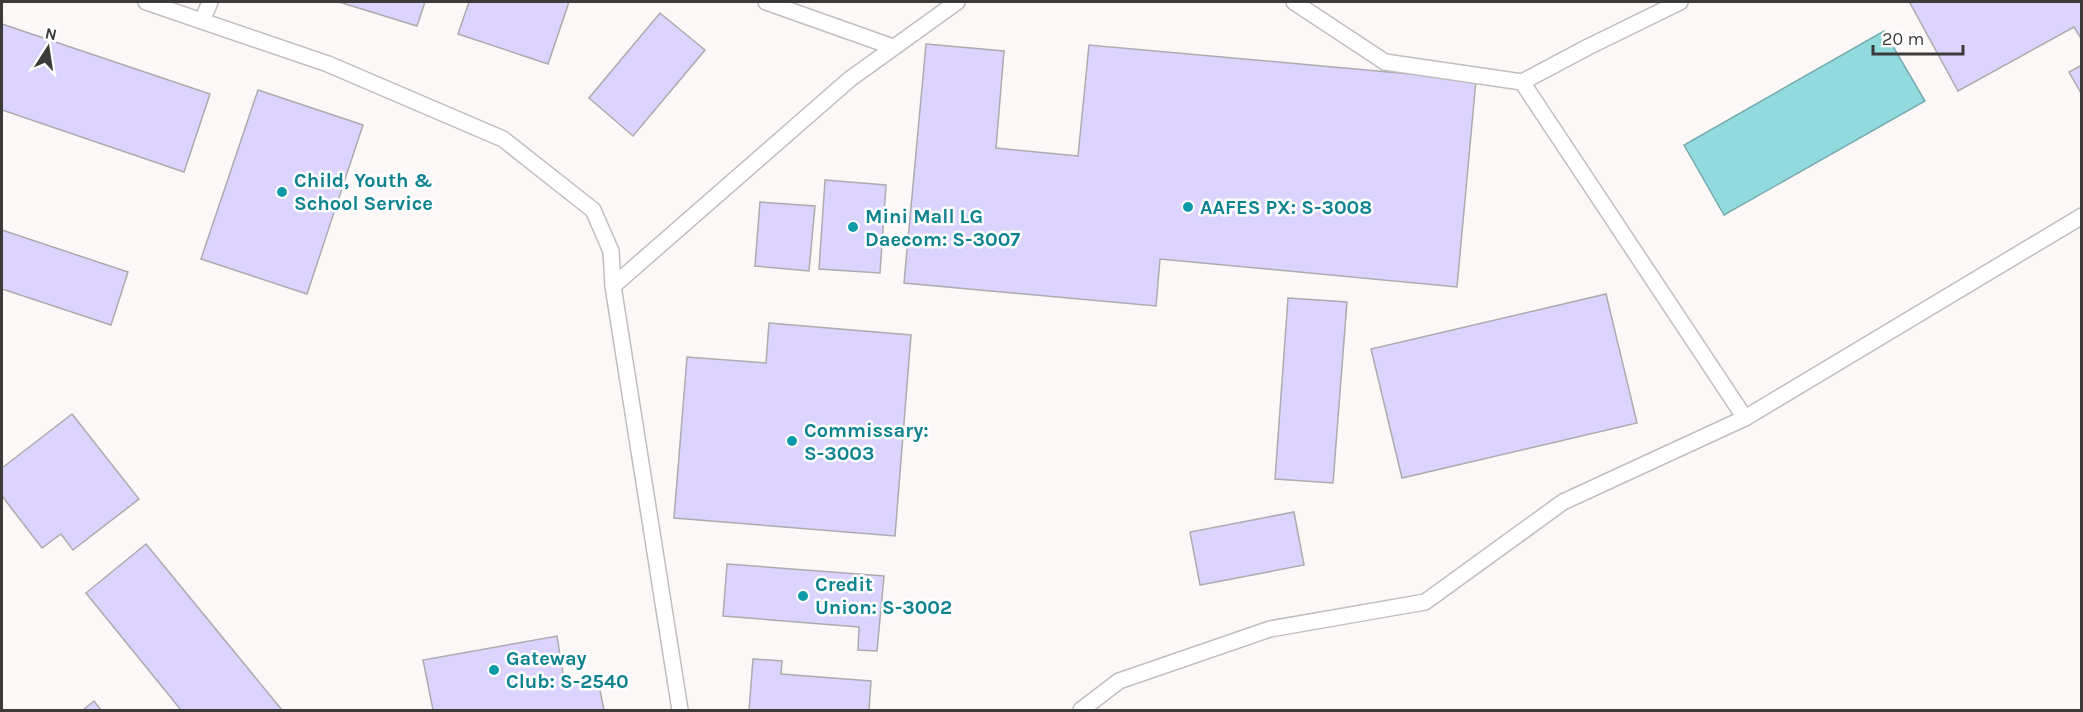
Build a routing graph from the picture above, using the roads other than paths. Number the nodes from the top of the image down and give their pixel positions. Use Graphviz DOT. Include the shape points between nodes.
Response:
graph roads {
  1 [pos="146,2"];
  2 [pos="210,2"];
  3 [pos="766,2"];
  4 [pos="1294,2"];
  5 [pos="1680,2"];
  6 [pos="950,3"];
  7 [pos="202,21"];
  8 [pos="893,47"];
  9 [pos="1522,82"];
  10 [pos="2082,216"];
  11 [pos="613,286"];
  12 [pos="1745,418"];
  13 [pos="680,711"];
  14 [pos="1081,711"];
  1 -- 7 [label="lane"];
  2 -- 7 [label="lane"];
  3 -- 8 [label="lane"];
  4 -- 9 [label="lane" via="1385,62"];
  5 -- 9 [label="lane"];
  6 -- 8 [label="lane"];
  7 -- 11 [label="lane" via="328,64 503,139 593,210 611,251"];
  8 -- 11 [label="lane" via="850,79"];
  9 -- 12 [label="lane"];
  10 -- 12 [label="lane"];
  11 -- 13 [label="lane"];
  12 -- 14 [label="lane" via="1563,502 1425,602 1270,629 1119,681"];
}
